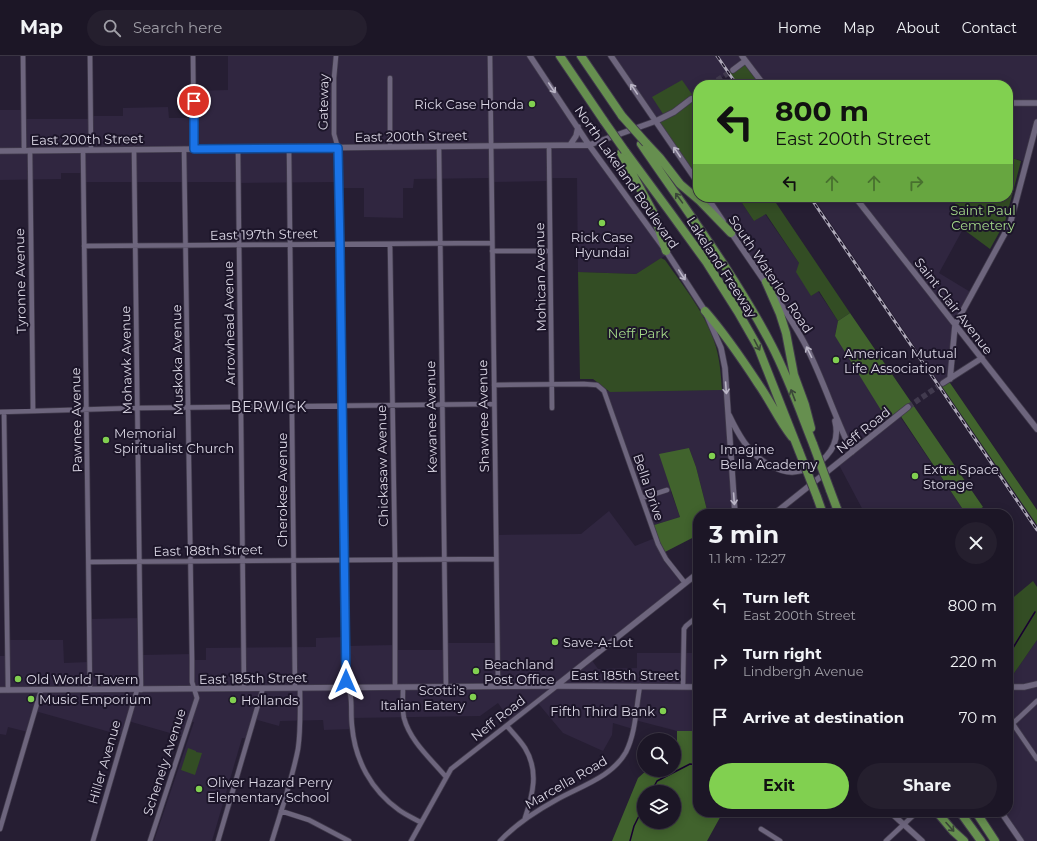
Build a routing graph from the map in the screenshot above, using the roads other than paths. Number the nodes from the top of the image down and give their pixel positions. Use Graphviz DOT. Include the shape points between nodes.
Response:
graph roads {
  1 [pos="23,56"];
  2 [pos="90,56"];
  3 [pos="193,56"];
  4 [pos="336,56"];
  5 [pos="490,56"];
  6 [pos="530,56"];
  7 [pos="560,56"];
  8 [pos="581,56"];
  9 [pos="611,56"];
  10 [pos="744,58"];
  11 [pos="733,70"];
  12 [pos="390,78"];
  13 [pos="760,80"];
  14 [pos="691,99"];
  15 [pos="1013,103"];
  16 [pos="1037,103"];
  17 [pos="656,121"];
  18 [pos="1037,122"];
  19 [pos="578,128"];
  20 [pos="644,144"];
  21 [pos="570,145"];
  22 [pos="589,145"];
  23 [pos="491,146"];
  24 [pos="550,146"];
  25 [pos="390,147"];
  26 [pos="439,147"];
  27 [pos="289,148"];
  28 [pos="338,148"];
  29 [pos="184,149"];
  30 [pos="194,149"];
  31 [pos="238,149"];
  32 [pos="27,150"];
  33 [pos="83,150"];
  34 [pos="91,150"];
  35 [pos="134,150"];
  36 [pos="0,151"];
  37 [pos="622,151"];
  38 [pos="693,176"];
  39 [pos="693,195"];
  40 [pos="701,202"];
  41 [pos="710,202"];
  42 [pos="859,202"];
  43 [pos="731,233"];
  44 [pos="440,243"];
  45 [pos="492,243"];
  46 [pos="340,244"];
  47 [pos="390,244"];
  48 [pos="239,245"];
  49 [pos="290,245"];
  50 [pos="84,246"];
  51 [pos="135,246"];
  52 [pos="186,246"];
  53 [pos="666,250"];
  54 [pos="492,251"];
  55 [pos="550,251"];
  56 [pos="766,282"];
  57 [pos="705,311"];
  58 [pos="955,325"];
  59 [pos="982,358"];
  60 [pos="950,379"];
  61 [pos="943,383"];
  62 [pos="552,384"];
  63 [pos="494,385"];
  64 [pos="442,404"];
  65 [pos="494,404"];
  66 [pos="392,405"];
  67 [pos="342,406"];
  68 [pos="240,407"];
  69 [pos="293,407"];
  70 [pos="832,407"];
  71 [pos="137,408"];
  72 [pos="188,408"];
  73 [pos="552,408"];
  74 [pos="908,408"];
  75 [pos="87,409"];
  76 [pos="32,411"];
  77 [pos="2,412"];
  78 [pos="728,412"];
  79 [pos="1037,429"];
  80 [pos="796,442"];
  81 [pos="814,443"];
  82 [pos="852,452"];
  83 [pos="667,490"];
  84 [pos="642,498"];
  85 [pos="735,509"];
  86 [pos="780,509"];
  87 [pos="821,509"];
  88 [pos="837,509"];
  89 [pos="444,559"];
  90 [pos="496,559"];
  91 [pos="294,560"];
  92 [pos="345,560"];
  93 [pos="395,560"];
  94 [pos="191,561"];
  95 [pos="243,561"];
  96 [pos="89,562"];
  97 [pos="140,562"];
  98 [pos="693,577"];
  99 [pos="685,583"];
  100 [pos="693,620"];
  101 [pos="1037,684"];
  102 [pos="446,686"];
  103 [pos="498,686"];
  104 [pos="557,686"];
  105 [pos="640,686"];
  106 [pos="684,686"];
  107 [pos="349,687"];
  108 [pos="395,687"];
  109 [pos="403,687"];
  110 [pos="693,687"];
  111 [pos="244,688"];
  112 [pos="263,688"];
  113 [pos="297,688"];
  114 [pos="1013,688"];
  115 [pos="0,690"];
  116 [pos="8,690"];
  117 [pos="41,690"];
  118 [pos="90,690"];
  119 [pos="139,690"];
  120 [pos="194,690"];
  121 [pos="1037,701"];
  122 [pos="1013,724"];
  123 [pos="507,726"];
  124 [pos="1037,759"];
  125 [pos="446,777"];
  126 [pos="281,811"];
  127 [pos="896,817"];
  128 [pos="912,817"];
  129 [pos="941,817"];
  130 [pos="964,817"];
  131 [pos="979,817"];
  132 [pos="1004,817"];
  133 [pos="525,818"];
  134 [pos="420,822"];
  135 [pos="904,824"];
  136 [pos="761,828"];
  137 [pos="0,829"];
  138 [pos="340,836"];
  139 [pos="93,841"];
  140 [pos="150,841"];
  141 [pos="218,841"];
  142 [pos="272,841"];
  143 [pos="337,841"];
  144 [pos="349,841"];
  145 [pos="411,841"];
  146 [pos="500,841"];
  147 [pos="780,841"];
  148 [pos="886,841"];
  149 [pos="922,841"];
  150 [pos="964,841"];
  151 [pos="981,841"];
  152 [pos="996,841"];
  153 [pos="1021,841"];
  1 -- 32 [label="street, Tyronne Avenue"];
  2 -- 34 [label="street"];
  3 -- 30 [label="street"];
  4 -- 28 [label="street, Gateway" via="334,134"];
  5 -- 23 [label="street, Shawnee Avenue"];
  6 -- 19 [label="street, North Lakeland Boulevard, one-way"];
  7 -- 37 [label="highway, bridge"];
  8 -- 20 [label="highway, Lakeland Freeway, bridge"];
  17 -- 9 [label="street, one-way"];
  10 -- 11 [label="street"];
  10 -- 13 [label="street"];
  12 -- 25 [label="street"];
  14 -- 17 [label="street, East 200th Street"];
  15 -- 16 [label="street"];
  17 -- 22 [label="street, East 200th Street"];
  38 -- 17 [label="street, one-way"];
  18 -- 58 [label="street" via="1010,224"];
  19 -- 21 [label="street"];
  19 -- 22 [label="street, North Lakeland Boulevard"];
  20 -- 39 [label="highway"];
  81 -- 20 [label="highway, Lakeland Freeway, one-way" via="790,385 752,310"];
  21 -- 22 [label="street, East 200th Street"];
  21 -- 24 [label="street, East 200th Street"];
  22 -- 53 [label="street, North Lakeland Boulevard"];
  23 -- 24 [label="street, East 200th Street"];
  23 -- 26 [label="street, East 200th Street"];
  23 -- 45 [label="street, Shawnee Avenue"];
  24 -- 55 [label="street, Mohican Avenue"];
  25 -- 26 [label="street, East 200th Street"];
  25 -- 28 [label="street, East 200th Street"];
  26 -- 44 [label="street, Kewanee Avenue"];
  27 -- 28 [label="street, East 200th Street"];
  27 -- 31 [label="street, East 200th Street"];
  27 -- 49 [label="street, Cherokee Avenue"];
  28 -- 46 [label="street, Gateway"];
  29 -- 30 [label="street, East 200th Street"];
  29 -- 35 [label="street, East 200th Street"];
  29 -- 52 [label="street, Muskoka Avenue"];
  30 -- 31 [label="street, East 200th Street"];
  31 -- 48 [label="street, Arrowhead Avenue"];
  32 -- 33 [label="street, East 200th Street"];
  32 -- 36 [label="street, East 200th Street"];
  32 -- 76 [label="street, Tyronne Avenue"];
  33 -- 34 [label="street, East 200th Street"];
  33 -- 50 [label="street, Pawnee Avenue"];
  34 -- 35 [label="street, East 200th Street"];
  35 -- 51 [label="street, Mohawk Avenue"];
  37 -- 53 [label="highway" via="654,214"];
  37 -- 80 [label="highway, Lakeland Freeway, one-way" via="702,257 738,312 758,347"];
  40 -- 43 [label="highway"];
  41 -- 43 [label="street, South Waterloo Road"];
  42 -- 58 [label="street, Saint Clair Avenue"];
  43 -- 56 [label="street, South Waterloo Road"];
  44 -- 45 [label="street, East 197th Street"];
  44 -- 47 [label="street, East 197th Street"];
  44 -- 64 [label="street, Kewanee Avenue"];
  45 -- 54 [label="street, Shawnee Avenue"];
  46 -- 47 [label="street, East 197th Street"];
  46 -- 49 [label="street, East 197th Street"];
  46 -- 67 [label="street, Gateway"];
  47 -- 66 [label="street, Chickasaw Avenue"];
  48 -- 49 [label="street, East 197th Street"];
  48 -- 52 [label="street, East 197th Street"];
  48 -- 68 [label="street, Arrowhead Avenue"];
  49 -- 69 [label="street, Cherokee Avenue"];
  50 -- 51 [label="street, East 197th Street"];
  50 -- 75 [label="street, Pawnee Avenue"];
  51 -- 52 [label="street, East 197th Street"];
  51 -- 71 [label="street, Mohawk Avenue"];
  52 -- 72 [label="street, Muskoka Avenue"];
  53 -- 57 [label="street, North Lakeland Boulevard, one-way"];
  54 -- 55 [label="street"];
  54 -- 63 [label="street, Shawnee Avenue"];
  55 -- 62 [label="street, Mohican Avenue"];
  70 -- 56 [label="street, South Waterloo Road, one-way" via="810,353 794,323"];
  56 -- 81 [label="highway" via="786,333 794,375 805,405"];
  57 -- 78 [label="street, North Lakeland Boulevard, one-way" via="721,348"];
  57 -- 80 [label="highway" via="718,325"];
  58 -- 59 [label="street, Saint Clair Avenue"];
  58 -- 60 [label="street"];
  59 -- 60 [label="street"];
  59 -- 79 [label="street, Saint Clair Avenue"];
  60 -- 61 [label="street"];
  62 -- 63 [label="street"];
  62 -- 73 [label="street, Mohican Avenue"];
  62 -- 84 [label="street, Bella Drive" via="597,385 604,391"];
  63 -- 65 [label="street, Shawnee Avenue"];
  64 -- 65 [label="street"];
  64 -- 66 [label="street"];
  64 -- 89 [label="street, Kewanee Avenue"];
  65 -- 90 [label="street, Shawnee Avenue"];
  66 -- 67 [label="street"];
  66 -- 93 [label="street, Chickasaw Avenue"];
  67 -- 69 [label="street"];
  67 -- 92 [label="street, Gateway"];
  68 -- 69 [label="street"];
  68 -- 72 [label="street"];
  68 -- 95 [label="street, Arrowhead Avenue"];
  69 -- 91 [label="street, Cherokee Avenue"];
  70 -- 78 [label="street" via="836,425 830,452 822,462 792,472 766,463 752,452 739,436"];
  70 -- 82 [label="street, South Waterloo Road"];
  71 -- 72 [label="street"];
  71 -- 75 [label="street"];
  71 -- 97 [label="street, Mohawk Avenue"];
  72 -- 94 [label="street, Muskoka Avenue"];
  74 -- 82 [label="street, Neff Road"];
  75 -- 76 [label="street"];
  75 -- 96 [label="street, Pawnee Avenue"];
  76 -- 77 [label="street"];
  77 -- 116 [label="street"];
  78 -- 85 [label="street, North Lakeland Boulevard, one-way"];
  80 -- 87 [label="highway, Lakeland Freeway, bridge"];
  81 -- 88 [label="highway, bridge"];
  82 -- 86 [label="street, Neff Road"];
  83 -- 84 [label="street"];
  84 -- 99 [label="street, Bella Drive" via="658,544"];
  89 -- 90 [label="street, East 188th Street"];
  89 -- 93 [label="street, East 188th Street"];
  89 -- 102 [label="street, Kewanee Avenue"];
  90 -- 103 [label="street, Shawnee Avenue"];
  91 -- 92 [label="street, East 188th Street"];
  91 -- 95 [label="street, East 188th Street"];
  91 -- 113 [label="street, Cherokee Avenue"];
  92 -- 93 [label="street, East 188th Street"];
  92 -- 107 [label="street, Gateway" via="346,681"];
  93 -- 108 [label="street, Chickasaw Avenue"];
  94 -- 95 [label="street, East 188th Street"];
  94 -- 97 [label="street, East 188th Street"];
  94 -- 120 [label="street, Muskoka Avenue"];
  95 -- 111 [label="street, Arrowhead Avenue"];
  96 -- 97 [label="street, East 188th Street"];
  96 -- 118 [label="street, Pawnee Avenue"];
  97 -- 119 [label="street, Mohawk Avenue"];
  98 -- 99 [label="street, Neff Road"];
  99 -- 104 [label="street, Neff Road"];
  100 -- 106 [label="street" via="684,629"];
  101 -- 114 [label="street"];
  102 -- 103 [label="street, East 185th Street"];
  102 -- 109 [label="street, East 185th Street"];
  103 -- 104 [label="street, East 185th Street"];
  104 -- 105 [label="street, East 185th Street"];
  104 -- 123 [label="street, Neff Road"];
  105 -- 106 [label="street, East 185th Street"];
  105 -- 133 [label="street, Marcella Road" via="632,736 626,752 617,765 603,776"];
  106 -- 110 [label="street, East 185th Street"];
  107 -- 108 [label="street, East 185th Street"];
  107 -- 113 [label="street, East 185th Street"];
  107 -- 134 [label="street, Gateway" via="353,737 367,775 389,802"];
  108 -- 109 [label="street, East 185th Street"];
  109 -- 125 [label="street" via="404,717 408,729"];
  111 -- 112 [label="street, East 185th Street"];
  111 -- 120 [label="street, East 185th Street"];
  112 -- 113 [label="street, East 185th Street"];
  112 -- 141 [label="street"];
  113 -- 126 [label="street, Cherokee Avenue" via="300,729 298,749"];
  115 -- 116 [label="street, East 185th Street"];
  116 -- 117 [label="street, East 185th Street"];
  117 -- 118 [label="street, East 185th Street"];
  117 -- 137 [label="street"];
  118 -- 119 [label="street, East 185th Street"];
  119 -- 120 [label="street, East 185th Street"];
  119 -- 139 [label="street, Hiller Avenue"];
  120 -- 140 [label="street, Schenely Avenue" via="197,698"];
  121 -- 122 [label="street"];
  122 -- 124 [label="street"];
  123 -- 125 [label="street, Neff Road" via="450,769"];
  123 -- 133 [label="street" via="525,748 534,775 532,796"];
  125 -- 134 [label="street, Neff Road"];
  126 -- 138 [label="street" via="309,820"];
  126 -- 142 [label="street, Cherokee Avenue"];
  127 -- 135 [label="street"];
  128 -- 135 [label="street"];
  129 -- 150 [label="highway, one-way"];
  130 -- 151 [label="highway"];
  131 -- 152 [label="highway"];
  132 -- 153 [label="street"];
  133 -- 146 [label="street, Marcella Road"];
  134 -- 145 [label="street, Neff Road"];
  135 -- 148 [label="street"];
  135 -- 149 [label="street"];
  136 -- 147 [label="street"];
  138 -- 143 [label="street"];
  138 -- 144 [label="street"];
}
